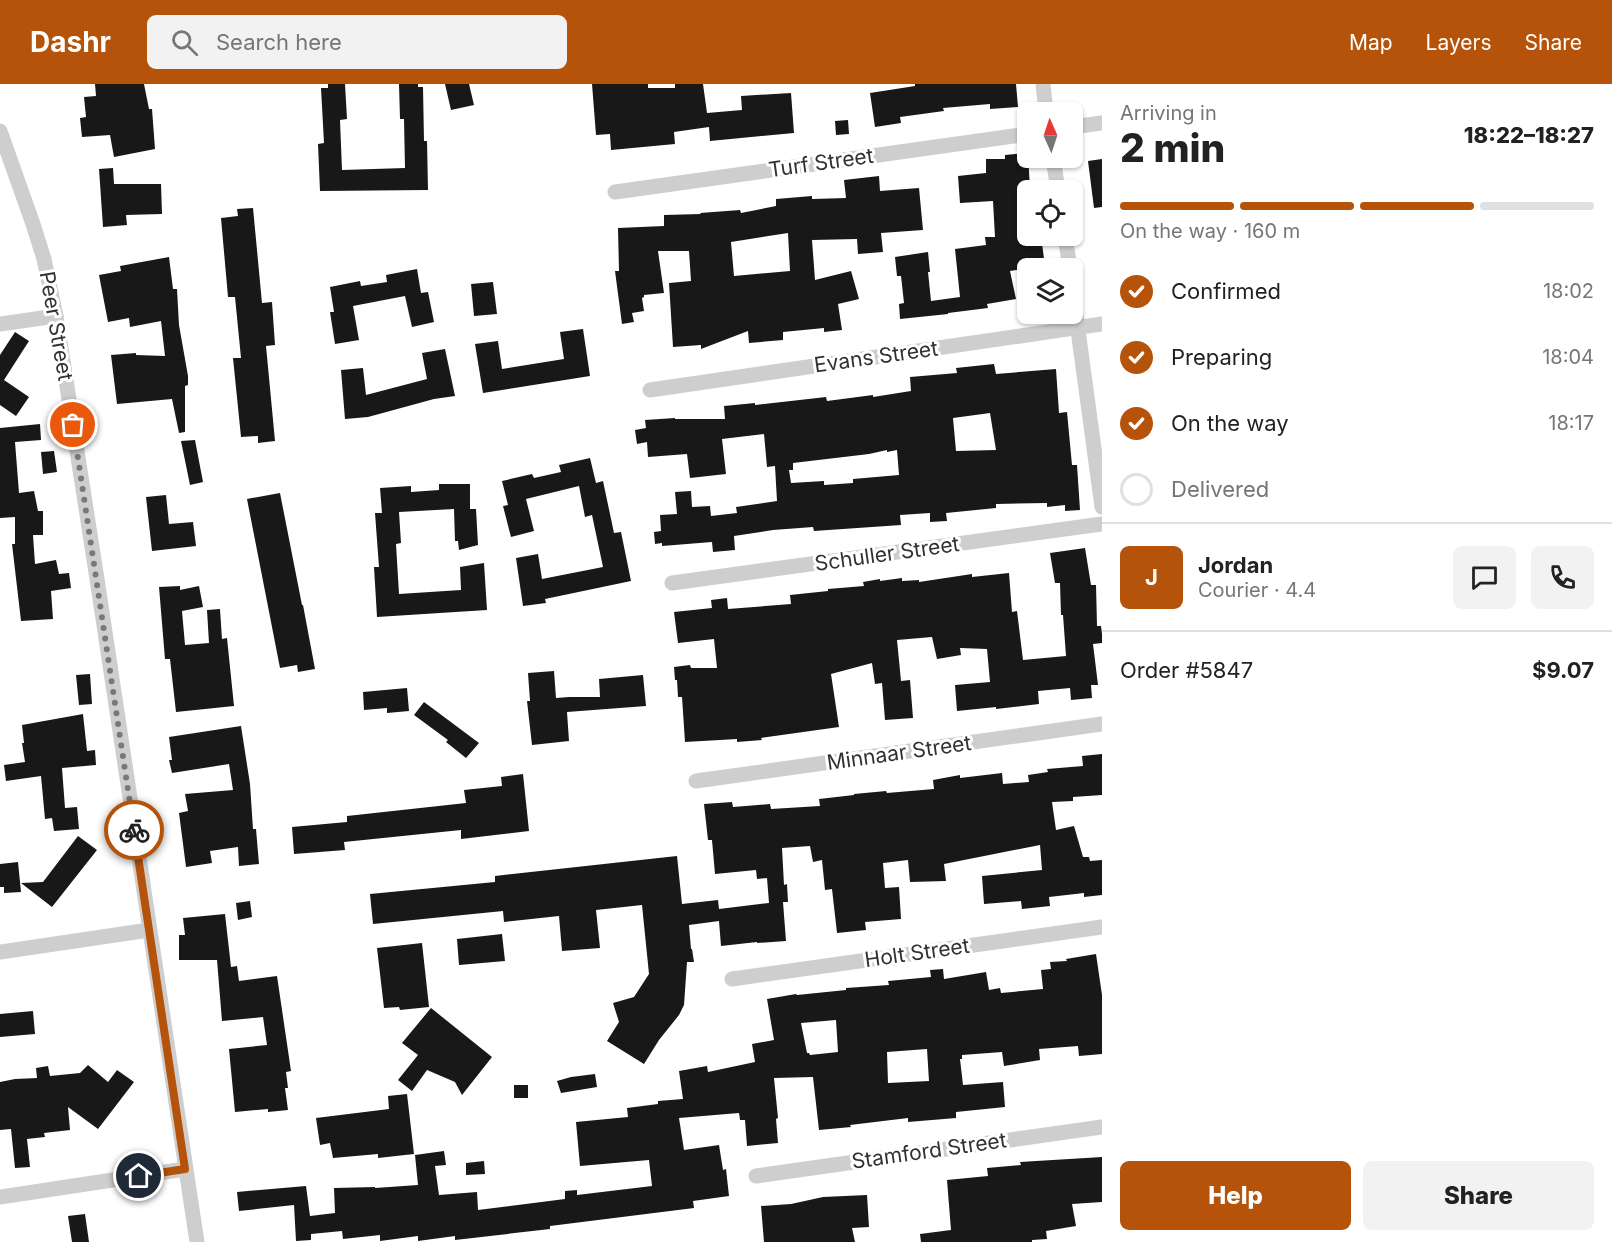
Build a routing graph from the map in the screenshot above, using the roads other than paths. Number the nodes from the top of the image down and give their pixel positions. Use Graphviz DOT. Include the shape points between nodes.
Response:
graph roads {
  1 [pos="1043,84"];
  2 [pos="1045,102"];
  3 [pos="1102,123"];
  4 [pos="1083,126"];
  5 [pos="0,130"];
  6 [pos="1017,136"];
  7 [pos="615,192"];
  8 [pos="56,316"];
  9 [pos="0,324"];
  10 [pos="1078,324"];
  11 [pos="1102,324"];
  12 [pos="1079,327"];
  13 [pos="650,390"];
  14 [pos="1102,507"];
  15 [pos="1102,524"];
  16 [pos="672,583"];
  17 [pos="1102,724"];
  18 [pos="696,781"];
  19 [pos="1102,927"];
  20 [pos="149,930"];
  21 [pos="0,952"];
  22 [pos="732,979"];
  23 [pos="1102,1127"];
  24 [pos="185,1169"];
  25 [pos="756,1176"];
  26 [pos="0,1197"];
  27 [pos="197,1242"];
  1 -- 2 [label="street"];
  3 -- 4 [label="street"];
  5 -- 8 [label="street, Peer Street" via="44,259"];
  6 -- 7 [label="street, Turf Street"];
  8 -- 9 [label="street"];
  8 -- 20 [label="street, Peer Street"];
  10 -- 12 [label="street"];
  11 -- 12 [label="street, Evans Street"];
  12 -- 13 [label="street, Evans Street"];
  12 -- 14 [label="street"];
  15 -- 16 [label="street, Schuller Street"];
  17 -- 18 [label="street, Minnaar Street"];
  19 -- 22 [label="street, Holt Street"];
  20 -- 21 [label="street"];
  20 -- 24 [label="street, Peer Street"];
  23 -- 25 [label="street, Stamford Street"];
  24 -- 26 [label="street"];
  24 -- 27 [label="street, Peer Street"];
}
